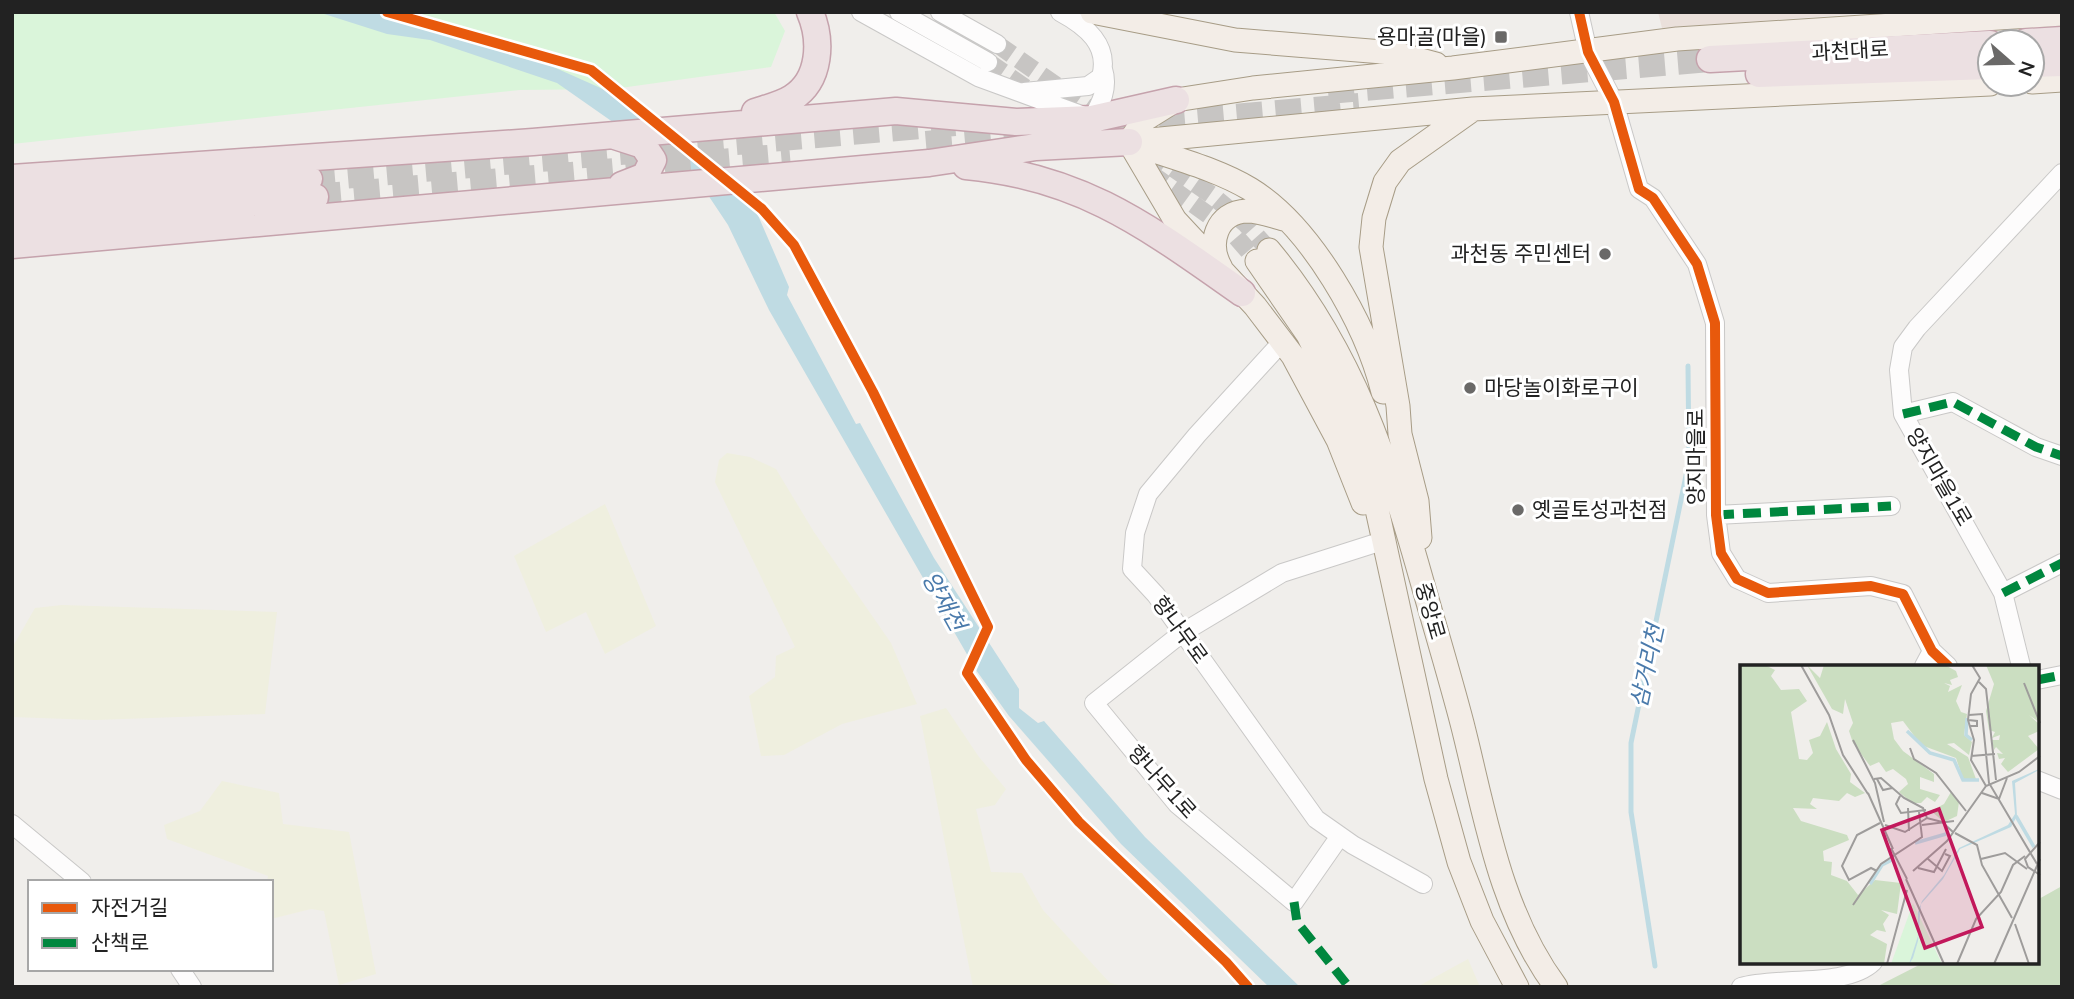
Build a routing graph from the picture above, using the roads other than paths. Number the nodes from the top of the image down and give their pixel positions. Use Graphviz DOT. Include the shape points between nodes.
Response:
graph roads {
  1 [pos="810,12"];
  2 [pos="861,12"];
  3 [pos="899,12"];
  4 [pos="940,12"];
  5 [pos="1060,12"];
  6 [pos="1092,12"];
  7 [pos="1579,12"];
  8 [pos="2062,14"];
  9 [pos="997,44"];
  10 [pos="1976,45"];
  11 [pos="1588,52"];
  12 [pos="988,62"];
  13 [pos="1976,66"];
  14 [pos="1453,68"];
  15 [pos="1103,69"];
  16 [pos="1976,85"];
  17 [pos="1017,93"];
  18 [pos="1176,100"];
  19 [pos="1614,102"];
  20 [pos="1473,109"];
  21 [pos="1092,119"];
  22 [pos="727,124"];
  23 [pos="610,135"];
  24 [pos="1129,142"];
  25 [pos="929,163"];
  26 [pos="2062,173"];
  27 [pos="12,178"];
  28 [pos="597,192"];
  29 [pos="12,202"];
  30 [pos="1287,220"];
  31 [pos="12,224"];
  32 [pos="12,245"];
  33 [pos="1235,285"];
  34 [pos="1282,342"];
  35 [pos="1903,415"];
  36 [pos="1400,434"];
  37 [pos="2062,456"];
  38 [pos="1891,506"];
  39 [pos="1716,515"];
  40 [pos="1373,544"];
  41 [pos="2062,563"];
  42 [pos="1390,579"];
  43 [pos="1423,586"];
  44 [pos="2003,593"];
  45 [pos="1182,633"];
  46 [pos="1928,659"];
  47 [pos="2021,665"];
  48 [pos="2062,675"];
  49 [pos="2039,680"];
  50 [pos="2039,781"];
  51 [pos="2062,790"];
  52 [pos="12,824"];
  53 [pos="1340,836"];
  54 [pos="80,880"];
  55 [pos="1423,884"];
  56 [pos="1808,964"];
  57 [pos="1871,964"];
  58 [pos="181,971"];
  59 [pos="1799,983"];
  60 [pos="192,987"];
  61 [pos="1517,987"];
  62 [pos="1556,987"];
  63 [pos="1741,987"];
  1 -- 22 [label="highway" via="818,53 802,90"];
  2 -- 17 [label="street" via="978,77"];
  3 -- 12 [label="street"];
  4 -- 9 [label="street"];
  5 -- 15 [label="street" via="1098,42"];
  6 -- 14 [label="main road" via="1235,40 1395,53"];
  7 -- 11 [label="street, 양지마을로"];
  8 -- 11 [label="main road" via="1677,40"];
  10 -- 13 [label="highway, 과천대로" via="1711,67"];
  11 -- 14 [label="main road"];
  11 -- 19 [label="street, 양지마을로"];
  14 -- 18 [label="main road"];
  15 -- 17 [label="street" via="1098,80 1087,86"];
  15 -- 21 [label="street" via="1104,94"];
  16 -- 19 [label="main road"];
  17 -- 21 [label="street"];
  18 -- 21 [label="highway"];
  18 -- 24 [label="main road" via="1144,120"];
  19 -- 20 [label="main road"];
  19 -- 39 [label="street, 양지마을로" via="1639,189 1653,198 1697,264 1715,323"];
  20 -- 24 [label="main road"];
  20 -- 36 [label="main road" via="1408,154 1385,183 1376,206 1371,247"];
  21 -- 22 [label="highway" via="1016,122 896,111"];
  21 -- 24 [label="main road"];
  22 -- 23 [label="highway"];
  23 -- 27 [label="highway"];
  23 -- 28 [label="highway" via="645,146 652,164 645,176"];
  24 -- 25 [label="highway" via="1036,147"];
  24 -- 30 [label="main road" via="1234,181"];
  24 -- 33 [label="main road" via="1169,212"];
  25 -- 28 [label="highway"];
  25 -- 33 [label="highway" via="1006,171 1079,191 1146,225"];
  26 -- 35 [label="street, 양지마을1로" via="1903,347 1899,370"];
  28 -- 32 [label="highway"];
  29 -- 31 [label="highway" via="312,188"];
  30 -- 33 [label="main road" via="1246,211 1222,221 1215,251"];
  30 -- 36 [label="main road" via="1354,319"];
  33 -- 34 [label="main road"];
  34 -- 40 [label="main road" via="1338,440"];
  34 -- 45 [label="street, 향나무로" via="1147,494 1135,533 1132,569"];
  35 -- 37 [label="street" via="1952,402"];
  35 -- 44 [label="street, 양지마을1로"];
  36 -- 43 [label="main road" via="1417,501"];
  38 -- 39 [label="street"];
  39 -- 46 [label="street, 양지마을로" via="1721,553 1737,579 1768,593 1871,586 1903,594"];
  40 -- 42 [label="main road"];
  40 -- 45 [label="street" via="1282,573"];
  41 -- 44 [label="street"];
  42 -- 43 [label="main road, 중앙로" via="1364,450 1263,256 1318,315 1365,404 1400,502"];
  42 -- 61 [label="main road, 중앙로" via="1459,862 1482,920"];
  43 -- 62 [label="main road, 중앙로" via="1488,833 1530,945"];
  44 -- 47 [label="street, 양지마을1로"];
  45 -- 53 [label="street, 향나무로" via="1316,819"];
  45 -- 53 [label="street, 향나무1로" via="1094,703 1177,804 1294,902"];
  48 -- 49 [label="street"];
  50 -- 51 [label="street"];
  52 -- 54 [label="street"];
  53 -- 55 [label="street, 향나무로"];
  56 -- 59 [label="street"];
  57 -- 59 [label="street" via="1837,979"];
  58 -- 60 [label="street"];
  59 -- 63 [label="street"];
}
